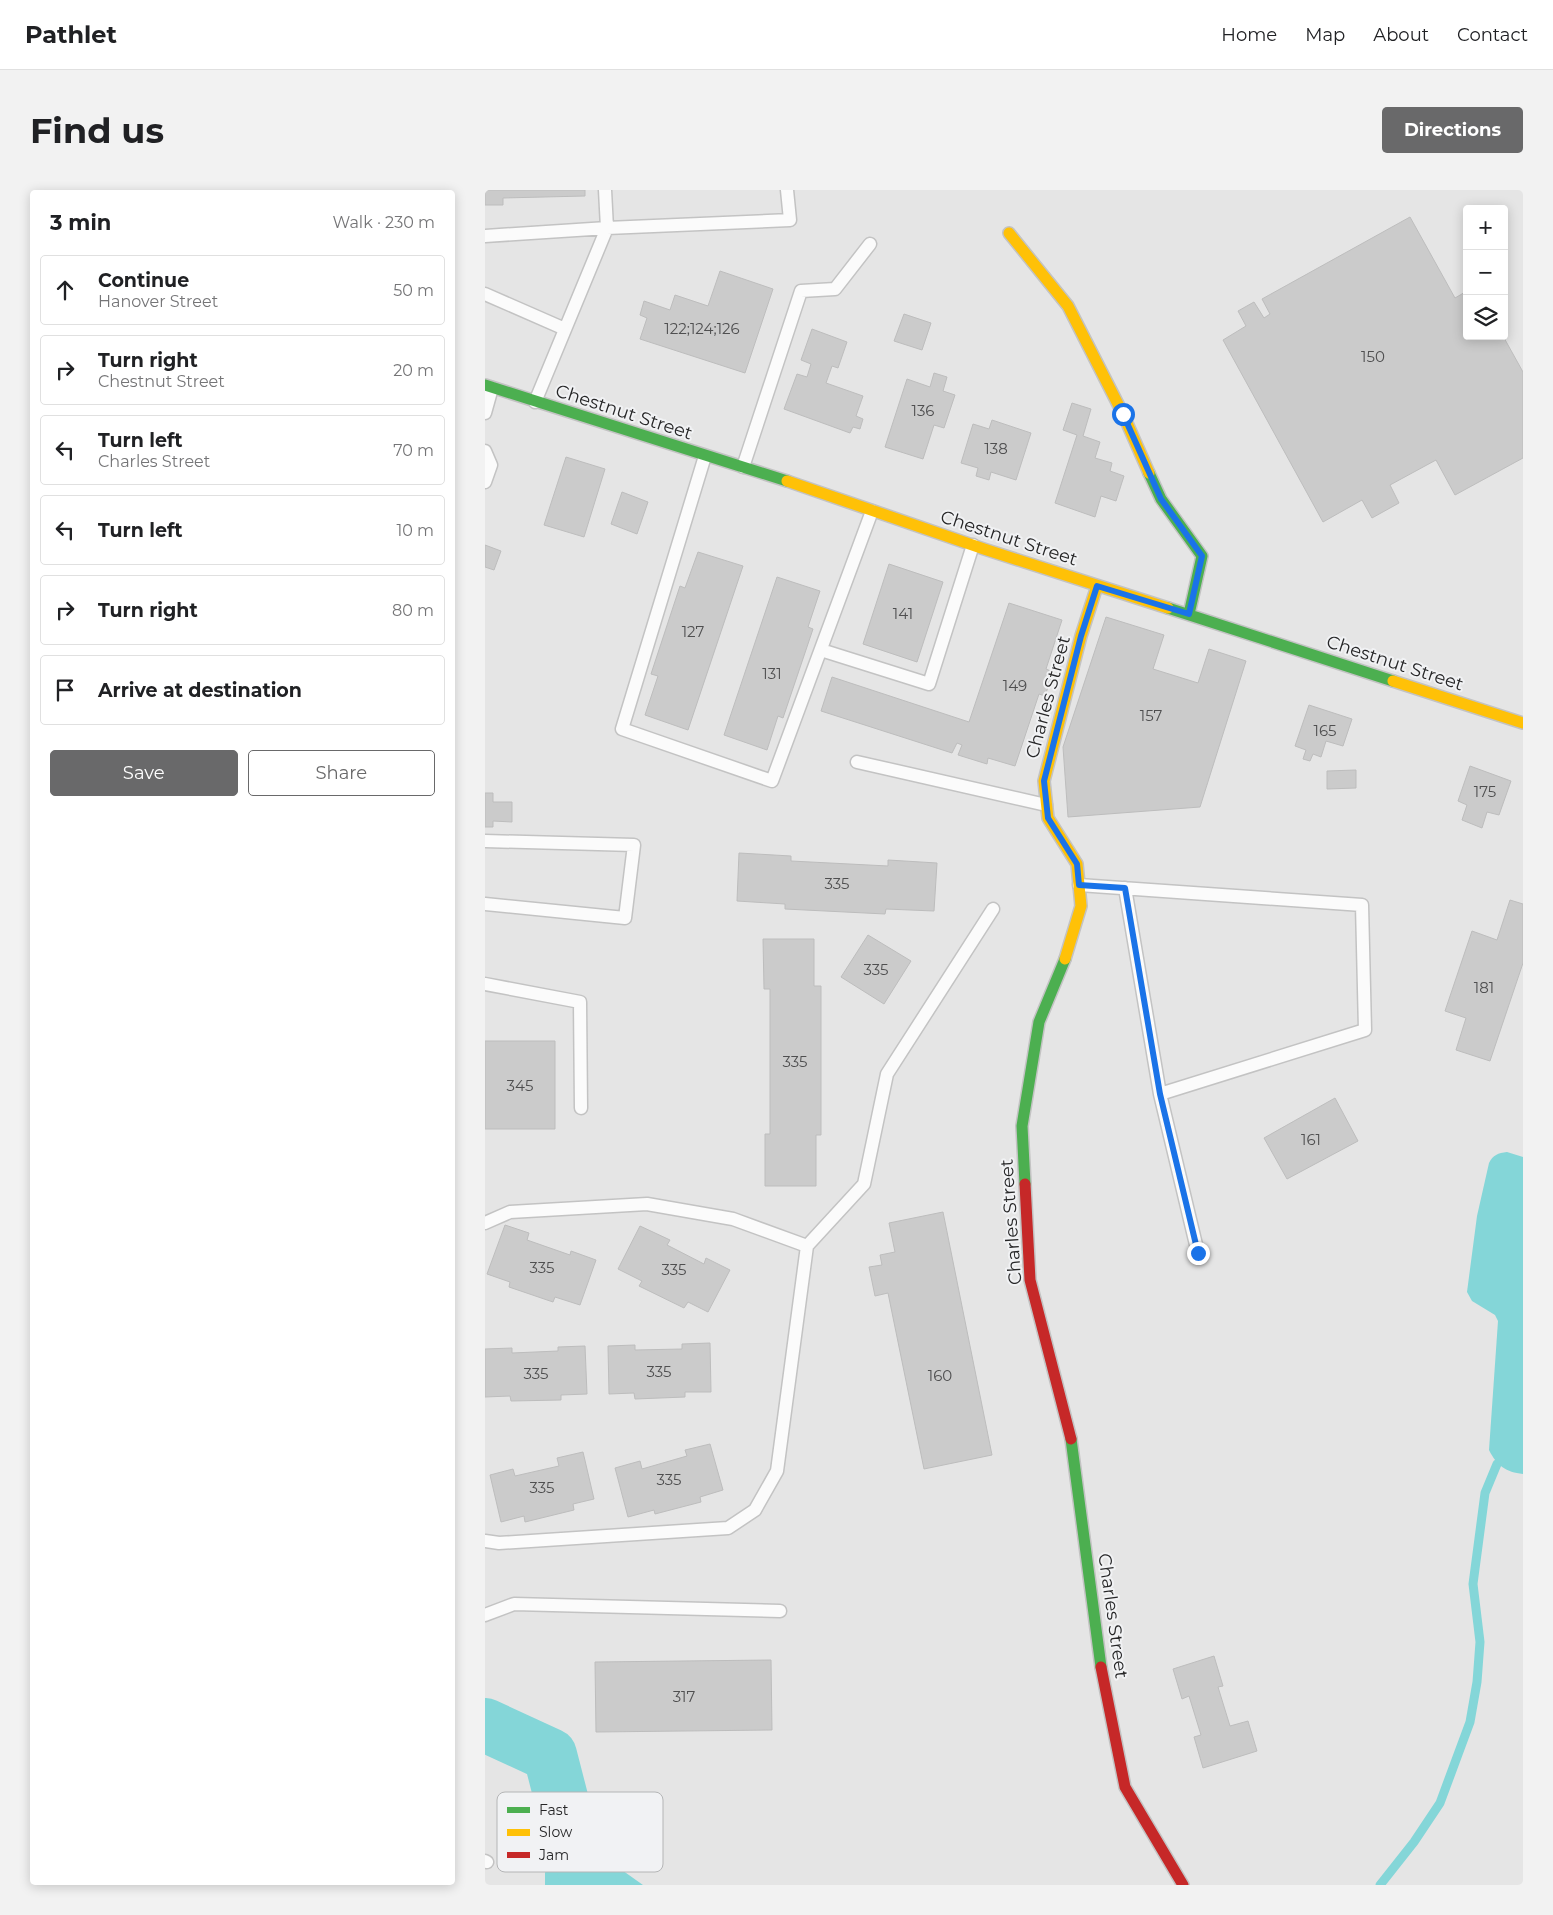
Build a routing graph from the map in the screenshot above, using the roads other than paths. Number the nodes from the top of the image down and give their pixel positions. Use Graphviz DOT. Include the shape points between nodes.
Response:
graph roads {
  1 [pos="605,190"];
  2 [pos="787,190"];
  3 [pos="607,228"];
  4 [pos="1009,233"];
  5 [pos="485,236"];
  6 [pos="870,244"];
  7 [pos="485,294"];
  8 [pos="565,329"];
  9 [pos="488,386"];
  10 [pos="535,402"];
  11 [pos="485,413"];
  12 [pos="485,451"];
  13 [pos="705,456"];
  14 [pos="743,468"];
  15 [pos="485,482"];
  16 [pos="872,511"];
  17 [pos="973,545"];
  18 [pos="1097,586"];
  19 [pos="1189,614"];
  20 [pos="821,650"];
  21 [pos="1523,723"];
  22 [pos="857,762"];
  23 [pos="1046,805"];
  24 [pos="485,841"];
  25 [pos="1079,885"];
  26 [pos="1125,888"];
  27 [pos="485,904"];
  28 [pos="993,909"];
  29 [pos="485,984"];
  30 [pos="1160,1094"];
  31 [pos="581,1108"];
  32 [pos="485,1223"];
  33 [pos="807,1246"];
  34 [pos="1198,1253"];
  35 [pos="485,1540"];
  36 [pos="780,1611"];
  37 [pos="485,1615"];
  38 [pos="1183,1885"];
  1 -- 3 [label="lane"];
  2 -- 3 [label="lane" via="789,220"];
  3 -- 5 [label="lane"];
  3 -- 8 [label="lane"];
  4 -- 19 [label="street" via="1068,306 1123,414 1161,499 1202,556"];
  6 -- 14 [label="lane" via="835,289 801,291"];
  7 -- 8 [label="lane"];
  8 -- 10 [label="lane"];
  9 -- 10 [label="street, Chestnut Street"];
  9 -- 11 [label="lane"];
  10 -- 13 [label="street, Chestnut Street"];
  12 -- 15 [label="lane" via="491,466"];
  13 -- 14 [label="street, Chestnut Street"];
  13 -- 20 [label="lane" via="622,729 772,781"];
  14 -- 16 [label="street, Chestnut Street"];
  16 -- 17 [label="street, Chestnut Street"];
  16 -- 20 [label="lane"];
  17 -- 18 [label="street, Chestnut Street"];
  17 -- 20 [label="lane" via="929,684"];
  18 -- 19 [label="street, Chestnut Street"];
  18 -- 23 [label="street, Charles Street" via="1044,781"];
  19 -- 21 [label="street, Chestnut Street"];
  22 -- 23 [label="lane"];
  23 -- 25 [label="street, Charles Street" via="1048,818 1077,864"];
  24 -- 27 [label="lane" via="634,845 625,918"];
  25 -- 26 [label="lane"];
  25 -- 38 [label="street, Charles Street" via="1081,906 1068,952 1039,1022 1022,1126 1030,1280 1071,1438 1104,1687 1125,1787"];
  26 -- 30 [label="lane"];
  26 -- 30 [label="lane" via="1362,905 1365,1030"];
  28 -- 33 [label="lane" via="887,1074 864,1184"];
  29 -- 31 [label="lane" via="579,1002"];
  30 -- 34 [label="lane"];
  32 -- 33 [label="lane" via="510,1212 647,1204 733,1219"];
  33 -- 35 [label="lane" via="777,1471 755,1510 728,1528 499,1543"];
  36 -- 37 [label="lane" via="514,1604"];
}
